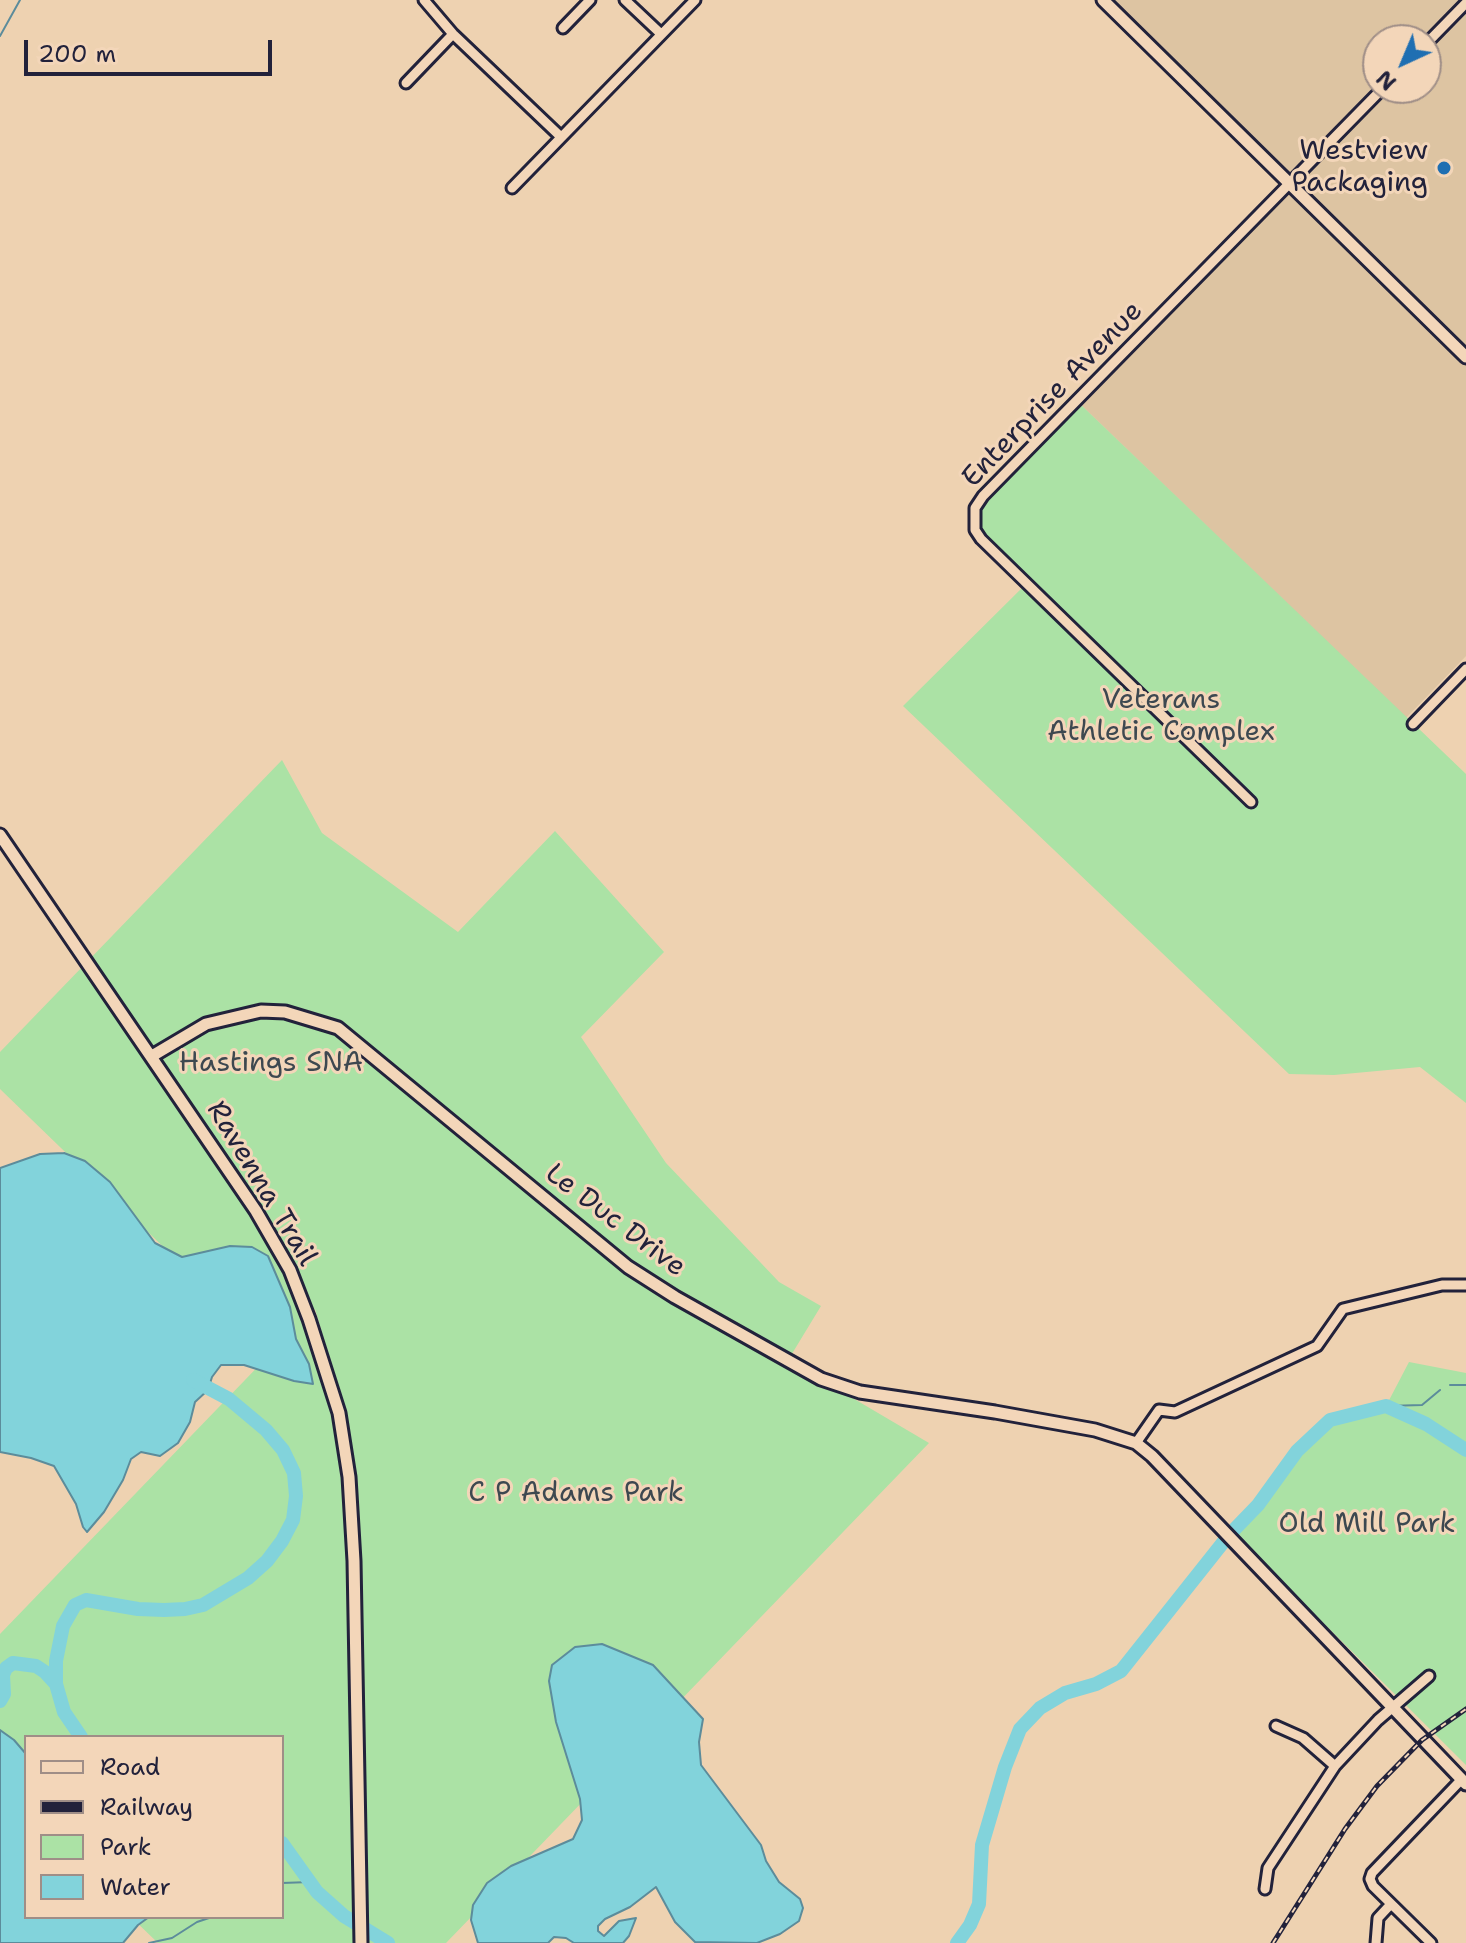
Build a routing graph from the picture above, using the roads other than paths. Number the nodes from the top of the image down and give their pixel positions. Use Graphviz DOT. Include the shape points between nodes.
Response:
graph roads {
  1 [pos="424,0"];
  2 [pos="590,0"];
  3 [pos="625,0"];
  4 [pos="695,0"];
  5 [pos="1103,0"];
  6 [pos="1466,3"];
  7 [pos="563,28"];
  8 [pos="1442,28"];
  9 [pos="453,34"];
  10 [pos="661,34"];
  11 [pos="406,83"];
  12 [pos="1367,104"];
  13 [pos="561,137"];
  14 [pos="1289,183"];
  15 [pos="512,188"];
  16 [pos="1466,357"];
  17 [pos="1466,669"];
  18 [pos="1413,724"];
  19 [pos="1251,802"];
  20 [pos="0,835"];
  21 [pos="152,1056"];
  22 [pos="1466,1285"];
  23 [pos="1136,1443"];
  24 [pos="1429,1676"];
  25 [pos="1393,1709"];
  26 [pos="1276,1726"];
  27 [pos="1335,1766"];
  28 [pos="1464,1782"];
  29 [pos="1265,1889"];
  30 [pos="1391,1904"];
  31 [pos="361,1943"];
  32 [pos="1376,1943"];
  33 [pos="1431,1943"];
  1 -- 9 [label="street"];
  2 -- 7 [label="street"];
  3 -- 10 [label="street"];
  4 -- 10 [label="street"];
  5 -- 14 [label="street"];
  6 -- 8 [label="street"];
  9 -- 11 [label="street"];
  9 -- 13 [label="street"];
  10 -- 13 [label="street"];
  12 -- 14 [label="street, Enterprise Avenue"];
  13 -- 15 [label="street"];
  14 -- 16 [label="street"];
  14 -- 19 [label="street, Enterprise Avenue" via="983,496 973,520 981,539"];
  17 -- 18 [label="street"];
  20 -- 21 [label="street, Ravenna Trail"];
  21 -- 23 [label="street, Le Duc Drive" via="206,1024 261,1011 285,1012 338,1028 628,1267 821,1379 860,1392 1066,1425"];
  21 -- 31 [label="street, Ravenna Trail" via="290,1270 339,1413 354,1561"];
  22 -- 23 [label="street" via="1442,1285 1343,1309 1317,1346 1175,1412 1159,1410"];
  23 -- 25 [label="street"];
  24 -- 25 [label="street"];
  25 -- 27 [label="street"];
  25 -- 28 [label="street"];
  26 -- 27 [label="street" via="1303,1738"];
  27 -- 29 [label="street" via="1268,1868"];
  28 -- 30 [label="street" via="1372,1873 1373,1886"];
  30 -- 32 [label="street" via="1378,1918"];
  30 -- 33 [label="street"];
}
